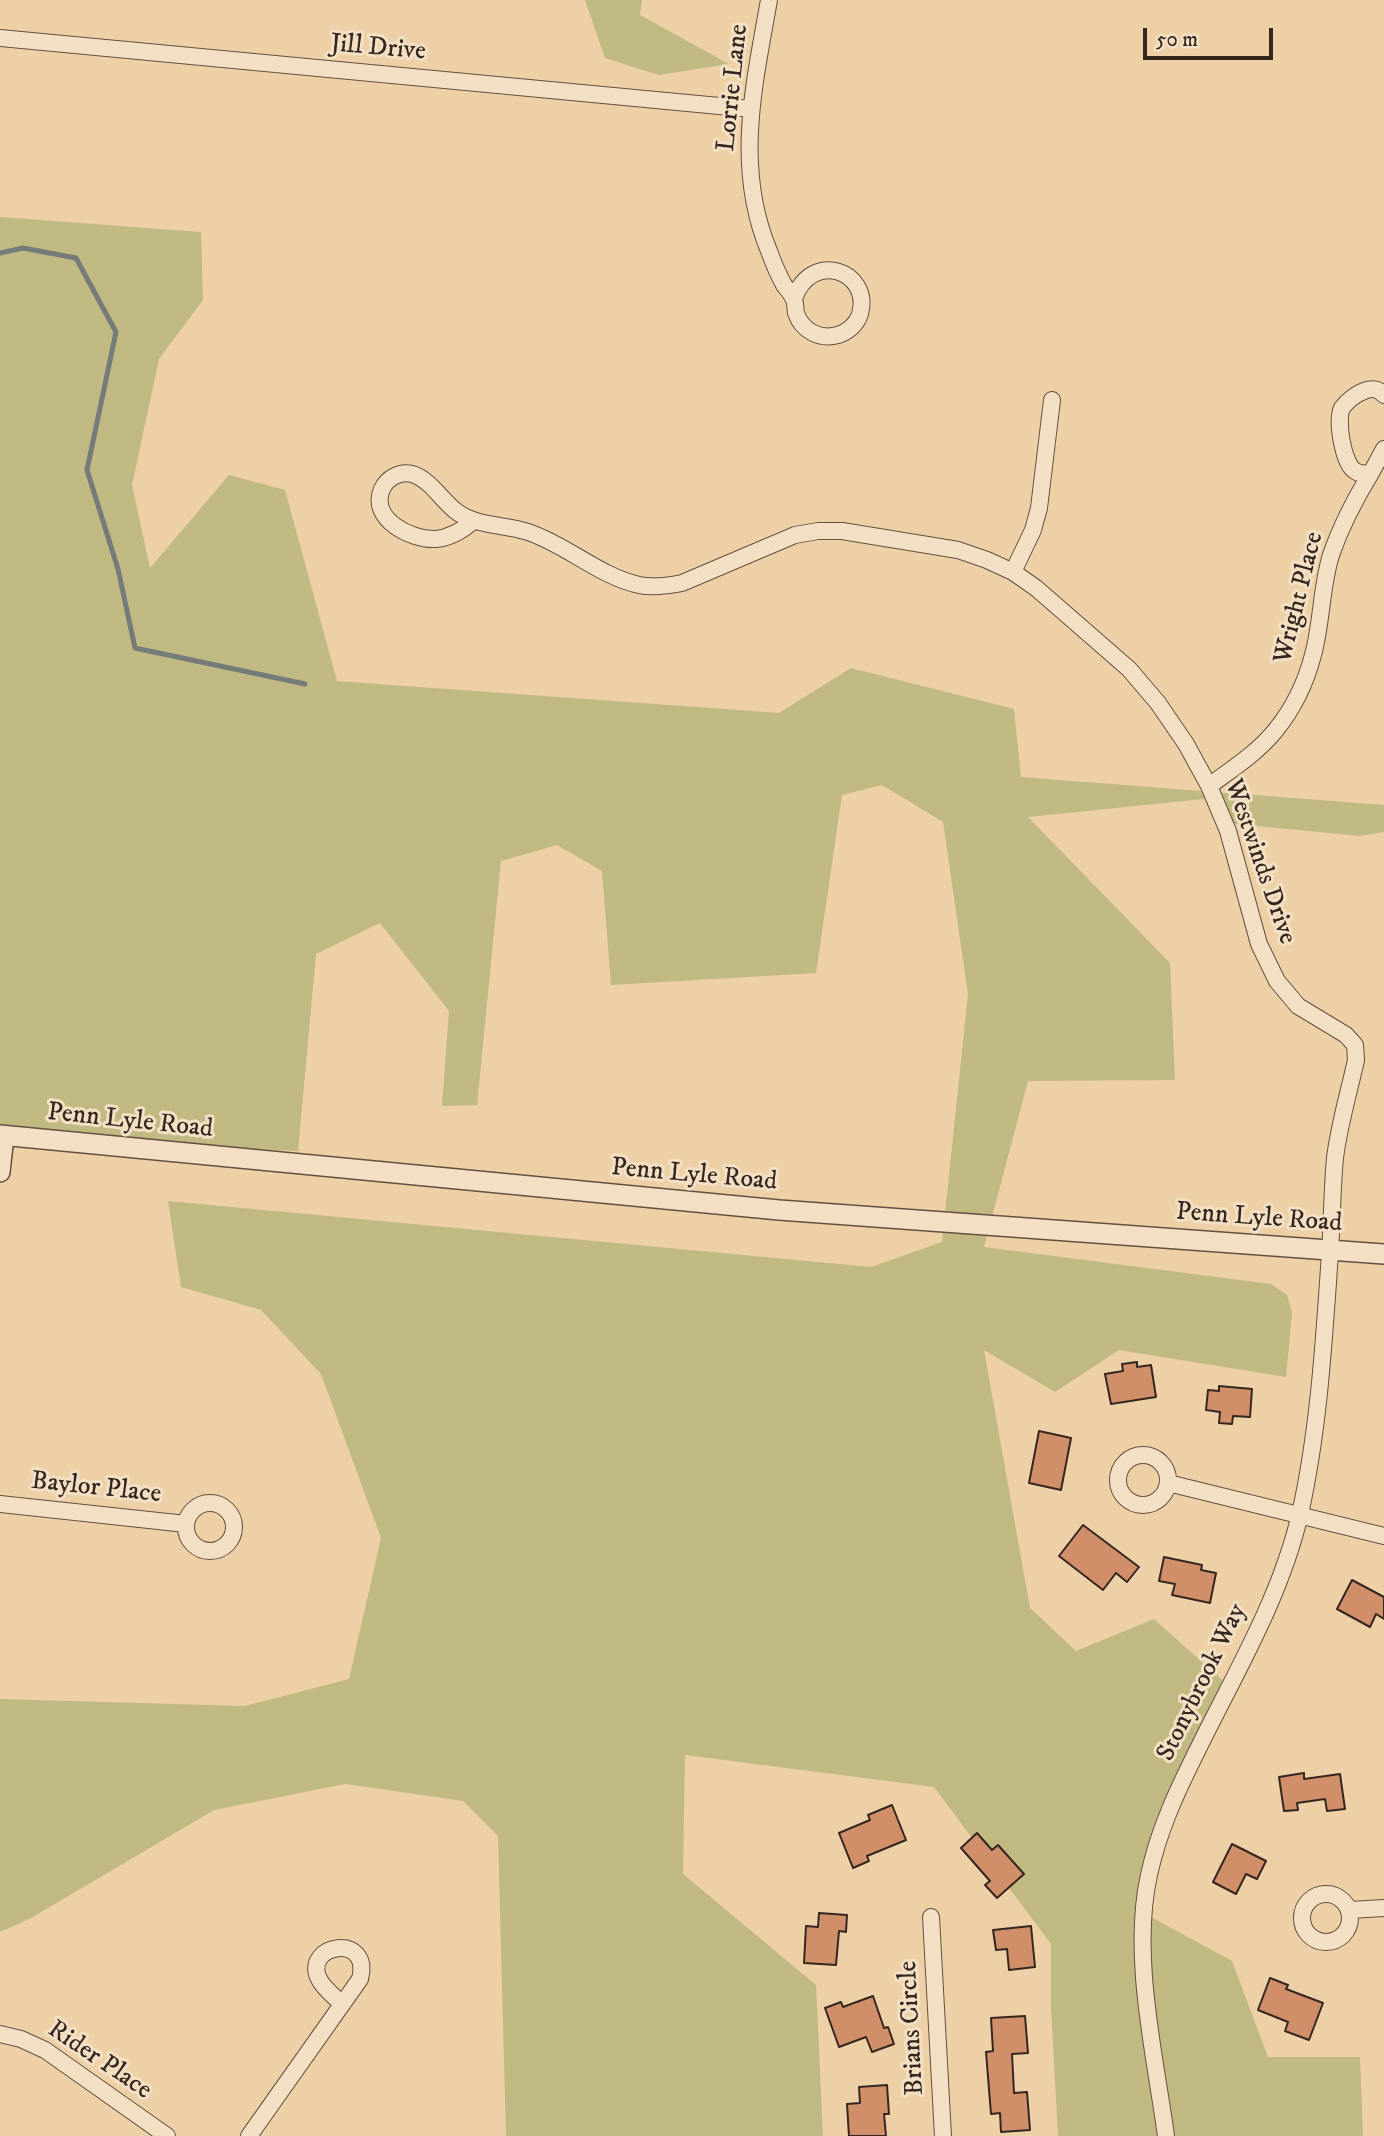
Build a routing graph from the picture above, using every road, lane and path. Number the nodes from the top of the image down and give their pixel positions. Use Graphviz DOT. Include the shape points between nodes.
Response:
graph roads {
  1 [pos="769,0"];
  2 [pos="0,38"];
  3 [pos="751,109"];
  4 [pos="794,299"];
  5 [pos="1384,395"];
  6 [pos="1052,400"];
  7 [pos="1384,449"];
  8 [pos="1371,473"];
  9 [pos="473,521"];
  10 [pos="1013,572"];
  11 [pos="1209,786"];
  12 [pos="2,1135"];
  13 [pos="0,1172"];
  14 [pos="1330,1250"];
  15 [pos="1384,1254"];
  16 [pos="1168,1483"];
  17 [pos="0,1504"];
  18 [pos="1300,1515"];
  19 [pos="186,1524"];
  20 [pos="1384,1536"];
  21 [pos="1384,1908"];
  22 [pos="1350,1910"];
  23 [pos="931,1917"];
  24 [pos="342,2004"];
  25 [pos="0,2034"];
  26 [pos="167,2136"];
  27 [pos="249,2136"];
  28 [pos="943,2136"];
  29 [pos="1166,2136"];
  1 -- 3 [label="street, Lorrie Lane"];
  2 -- 3 [label="street, Jill Drive"];
  3 -- 4 [label="street, Lorrie Lane" via="748,146 759,221 768,250"];
  4 -- 4 [label="street, Lorrie Lane" via="799,321 807,330 831,337 853,326 862,304 854,282 833,270 817,271 804,280"];
  5 -- 8 [label="street" via="1373,388 1362,392 1341,409 1339,420 1349,465 1355,471"];
  6 -- 10 [label="street" via="1039,508"];
  7 -- 8 [label="street, Wright Place"];
  8 -- 11 [label="street, Wright Place" via="1343,523 1331,556 1314,654 1304,684 1283,720 1256,751"];
  9 -- 9 [label="street" via="453,535 420,538 394,525 382,511 379,496 389,479 409,473"];
  9 -- 10 [label="street, Westwinds Drive" via="549,539 620,579 661,587 818,531 958,550"];
  10 -- 11 [label="street, Westwinds Drive" via="1129,669 1179,734"];
  11 -- 14 [label="street, Westwinds Drive" via="1228,831 1259,944 1277,981 1298,1006 1355,1045 1356,1060 1335,1156"];
  12 -- 13 [label="street"];
  12 -- 14 [label="street, Penn Lyle Road" via="779,1210"];
  14 -- 15 [label="street, Penn Lyle Road"];
  14 -- 18 [label="street, Stonybrook Way" via="1314,1437"];
  16 -- 18 [label="street"];
  17 -- 19 [label="street, Baylor Place"];
  18 -- 20 [label="street"];
  18 -- 29 [label="street, Stonybrook Way" via="1271,1602 1172,1800 1149,1877 1143,1957"];
  21 -- 22 [label="street"];
  23 -- 28 [label="street, Brians Circle"];
  24 -- 27 [label="street"];
  25 -- 26 [label="street, Rider Place" via="45,2050"];
}
